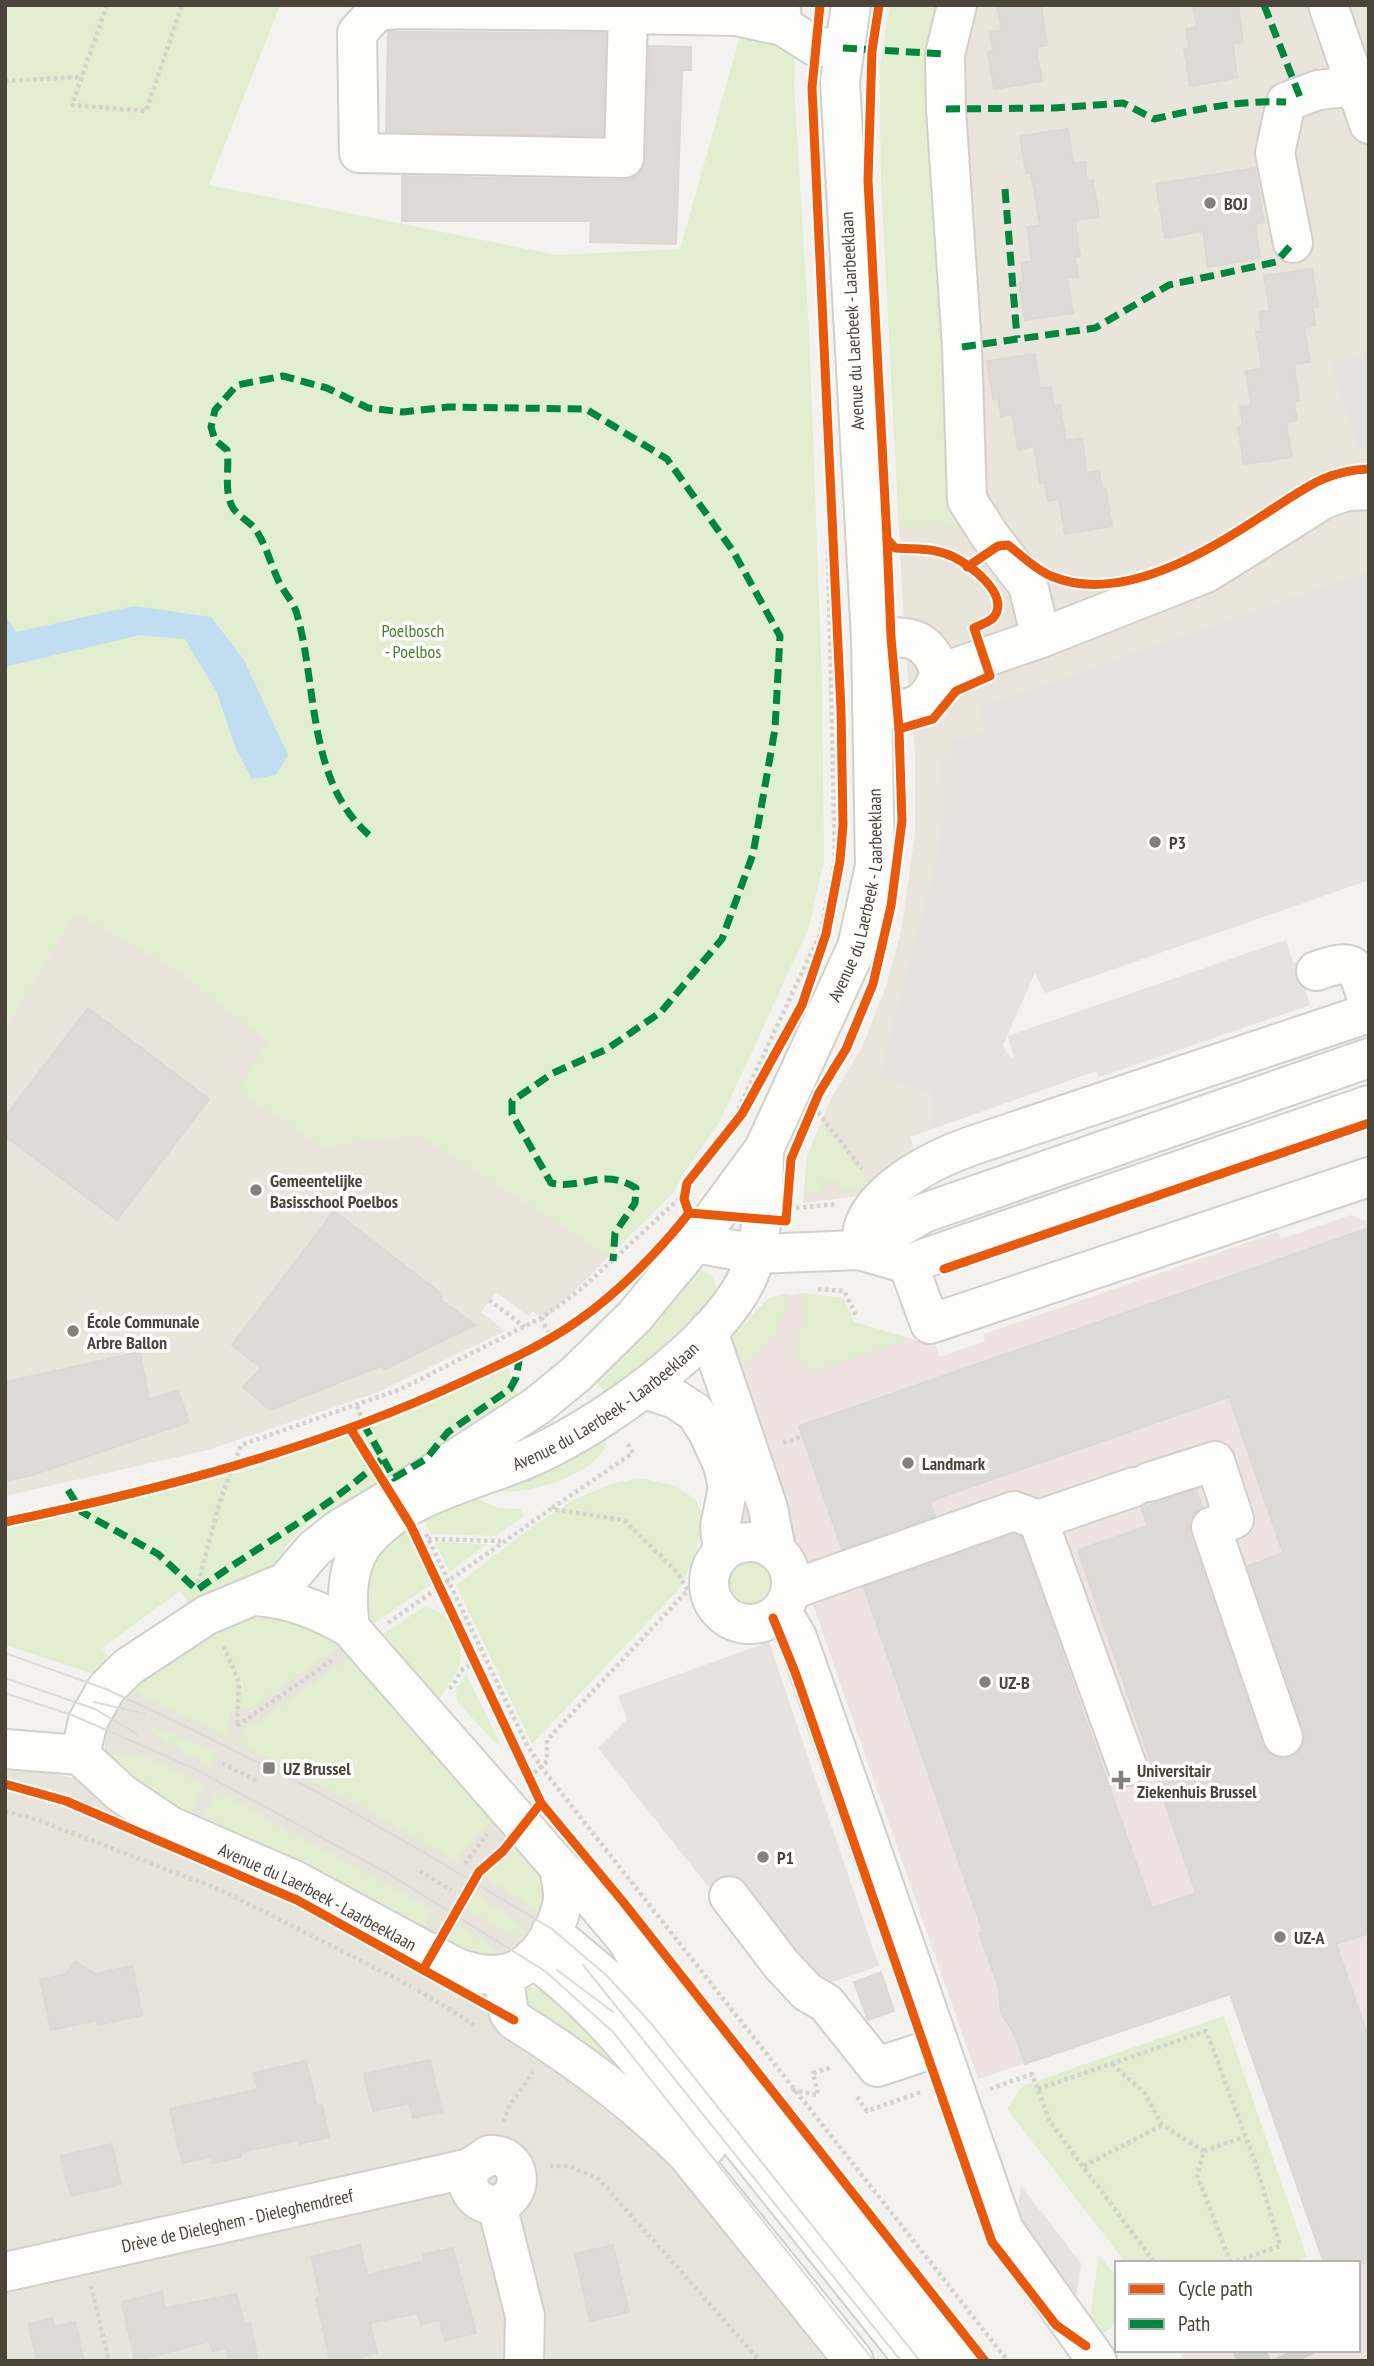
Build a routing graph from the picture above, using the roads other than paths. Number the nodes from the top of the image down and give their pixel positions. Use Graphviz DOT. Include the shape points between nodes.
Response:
graph roads {
  1 [pos="851,5"];
  2 [pos="957,5"];
  3 [pos="1328,5"];
  4 [pos="612,10"];
  5 [pos="782,15"];
  6 [pos="843,48"];
  7 [pos="1356,86"];
  8 [pos="1369,124"];
  9 [pos="1293,243"];
  10 [pos="1369,490"];
  11 [pos="871,638"];
  12 [pos="1041,638"];
  13 [pos="940,673"];
  14 [pos="872,709"];
  15 [pos="1316,971"];
  16 [pos="1369,1004"];
  17 [pos="1369,1013"];
  18 [pos="1369,1058"];
  19 [pos="1369,1105"];
  20 [pos="764,1149"];
  21 [pos="1369,1177"];
  22 [pos="782,1217"];
  23 [pos="700,1223"];
  24 [pos="859,1250"];
  25 [pos="923,1259"];
  26 [pos="708,1331"];
  27 [pos="644,1389"];
  28 [pos="1038,1520"];
  29 [pos="775,1550"];
  30 [pos="723,1551"];
  31 [pos="255,1596"];
  32 [pos="786,1600"];
  33 [pos="356,1634"];
  34 [pos="1283,1737"];
  35 [pos="5,1749"];
  36 [pos="79,1755"];
  37 [pos="1127,1766"];
  38 [pos="559,1867"];
  39 [pos="729,1896"];
  40 [pos="541,1953"];
  41 [pos="644,1970"];
  42 [pos="938,2047"];
  43 [pos="5,2272"];
  44 [pos="524,2361"];
  45 [pos="854,2361"];
  46 [pos="879,2361"];
  47 [pos="915,2361"];
  48 [pos="955,2361"];
  49 [pos="1097,2361"];
  1 -- 6 [label="street, Avenue du Laerbeek - Laarbeeklaan"];
  2 -- 12 [label="street" via="945,54 946,109 967,500 1028,584"];
  3 -- 7 [label="street"];
  4 -- 4 [label="street" via="377,11 357,33 359,153 624,158"];
  4 -- 5 [label="street"];
  5 -- 6 [label="street" via="816,47"];
  6 -- 11 [label="street, Avenue du Laerbeek - Laarbeeklaan" via="842,148"];
  7 -- 8 [label="street"];
  7 -- 9 [label="street" via="1318,90 1286,102 1275,153"];
  10 -- 12 [label="street" via="1336,493 1225,563"];
  11 -- 13 [label="street" via="920,640 931,650"];
  11 -- 14 [label="street, Avenue du Laerbeek - Laarbeeklaan"];
  12 -- 13 [label="street"];
  13 -- 14 [label="street" via="928,699 916,707"];
  14 -- 20 [label="street, Avenue du Laerbeek - Laarbeeklaan" via="875,866 857,947"];
  15 -- 16 [label="street" via="1342,962 1351,964"];
  17 -- 24 [label="street" via="927,1164 908,1176 865,1222"];
  18 -- 24 [label="street" via="924,1213"];
  19 -- 25 [label="street"];
  20 -- 22 [label="street, Avenue du Laerbeek - Laarbeeklaan"];
  20 -- 23 [label="street, Avenue du Laerbeek - Laarbeeklaan"];
  21 -- 25 [label="street" via="930,1324"];
  22 -- 23 [label="street"];
  22 -- 24 [label="street"];
  22 -- 26 [label="street, Avenue du Laerbeek - Laarbeeklaan" via="737,1295"];
  23 -- 31 [label="street, Avenue du Laerbeek - Laarbeeklaan" via="635,1316 576,1374 537,1406 338,1530 314,1549 286,1582"];
  24 -- 25 [label="street"];
  26 -- 27 [label="street, Avenue du Laerbeek - Laarbeeklaan"];
  26 -- 29 [label="street" via="768,1508"];
  27 -- 30 [label="street" via="675,1399 695,1412 708,1432 728,1487 720,1527"];
  27 -- 33 [label="street, Avenue du Laerbeek - Laarbeeklaan" via="547,1450 450,1486 418,1526 379,1528 358,1554 347,1597"];
  28 -- 32 [label="street" via="1014,1511"];
  28 -- 34 [label="street" via="1215,1461 1234,1519 1211,1527"];
  28 -- 37 [label="street"];
  29 -- 30 [label="street" via="754,1541"];
  29 -- 32 [label="street" via="789,1567"];
  30 -- 32 [label="street" via="708,1582 721,1612 751,1625 773,1618"];
  31 -- 33 [label="street" via="311,1607"];
  31 -- 36 [label="street, Avenue du Laerbeek - Laarbeeklaan" via="189,1625 115,1678 88,1721"];
  32 -- 42 [label="street"];
  33 -- 38 [label="street" via="507,1827"];
  35 -- 36 [label="street"];
  36 -- 40 [label="street, Avenue du Laerbeek - Laarbeeklaan" via="143,1810 188,1835 296,1881 455,1967 487,1975"];
  38 -- 40 [label="street" via="563,1903"];
  38 -- 41 [label="street" via="627,1940"];
  39 -- 42 [label="street" via="782,1964 807,1992 827,2003 877,2067"];
  40 -- 41 [label="street, Avenue du Laerbeek - Laarbeeklaan" via="623,1961"];
  40 -- 45 [label="street" via="509,2012 514,2020 661,2128 687,2154"];
  40 -- 46 [label="street" via="616,2031"];
  40 -- 47 [label="street" via="605,1978 648,2025"];
  41 -- 48 [label="street"];
  42 -- 49 [label="street" via="1004,2230"];
  43 -- 44 [label="street, Drève de Dieleghem - Dieleghemdreef" via="483,2161 467,2183 481,2202 507,2196 525,2316"];
}
